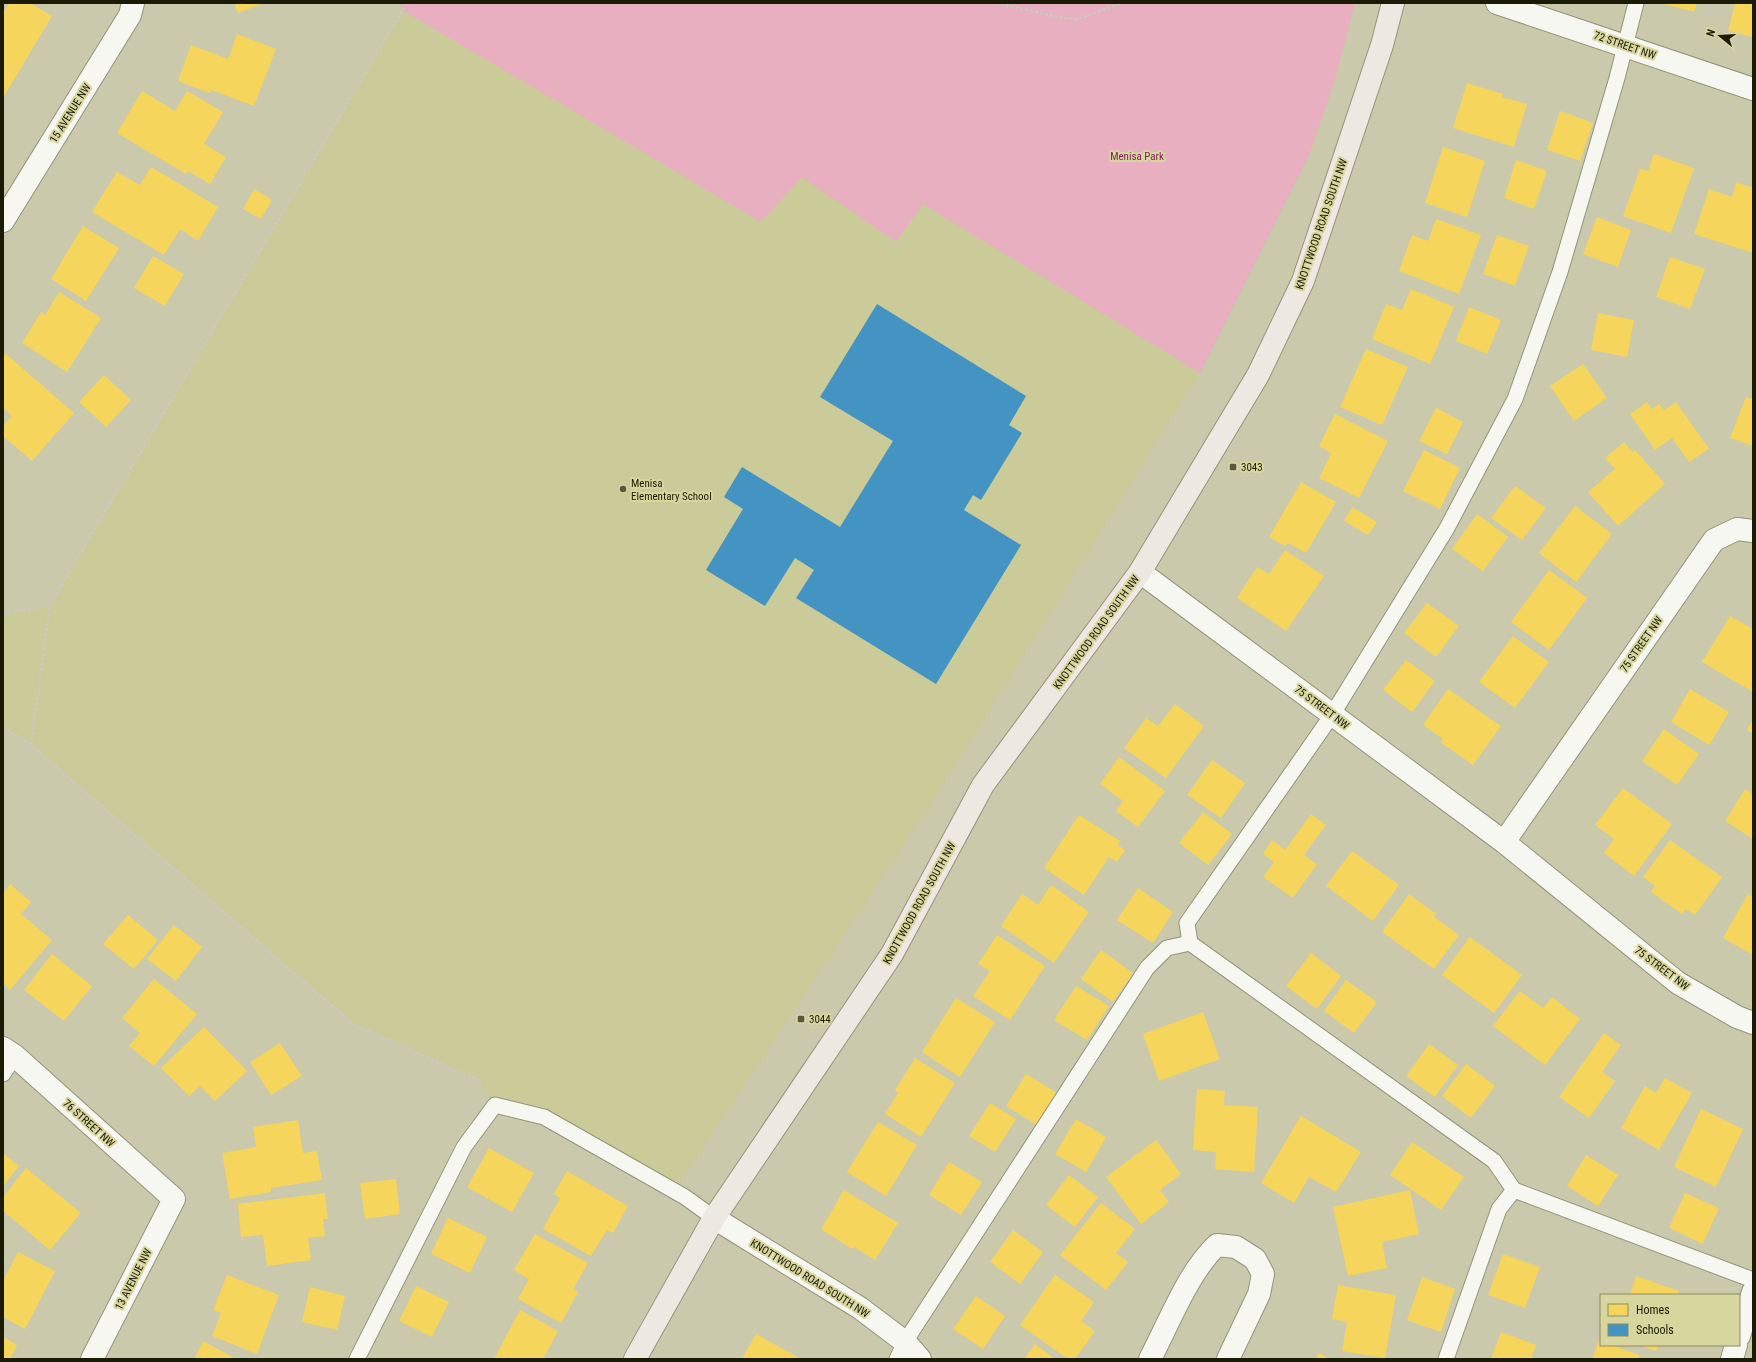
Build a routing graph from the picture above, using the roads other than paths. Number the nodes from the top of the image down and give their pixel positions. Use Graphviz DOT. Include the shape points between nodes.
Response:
graph roads {
  1 [pos="133,3"];
  2 [pos="1393,3"];
  3 [pos="1497,3"];
  4 [pos="1636,3"];
  5 [pos="1625,45"];
  6 [pos="1753,89"];
  7 [pos="3,221"];
  8 [pos="1753,531"];
  9 [pos="1140,572"];
  10 [pos="1332,714"];
  11 [pos="1504,842"];
  12 [pos="1190,943"];
  13 [pos="1753,1023"];
  14 [pos="9,1052"];
  15 [pos="3,1074"];
  16 [pos="1514,1190"];
  17 [pos="174,1199"];
  18 [pos="714,1218"];
  19 [pos="1753,1280"];
  20 [pos="1753,1292"];
  21 [pos="1740,1333"];
  22 [pos="1736,1346"];
  23 [pos="901,1351"];
  24 [pos="92,1359"];
  25 [pos="357,1359"];
  26 [pos="635,1359"];
  27 [pos="920,1359"];
  28 [pos="1150,1359"];
  29 [pos="1228,1359"];
  30 [pos="1446,1359"];
  31 [pos="1732,1359"];
  1 -- 7 [label="street, 15 AVENUE NW" via="130,15"];
  2 -- 9 [label="street, KNOTTWOOD ROAD SOUTH NW" via="1382,45 1303,281 1258,375"];
  3 -- 5 [label="street, 72 STREET NW"];
  4 -- 5 [label="lane"];
  5 -- 6 [label="street, 72 STREET NW"];
  5 -- 10 [label="lane" via="1560,272 1516,399 1446,528"];
  8 -- 11 [label="street, 75 STREET NW" via="1737,529 1714,540"];
  9 -- 10 [label="street, 75 STREET NW"];
  9 -- 18 [label="street, KNOTTWOOD ROAD SOUTH NW" via="983,785 892,954"];
  10 -- 11 [label="street, 75 STREET NW"];
  10 -- 12 [label="lane" via="1187,923"];
  11 -- 13 [label="street, 75 STREET NW" via="1678,983 1737,1017"];
  12 -- 16 [label="lane" via="1494,1161"];
  12 -- 23 [label="lane" via="1167,948 1147,968"];
  14 -- 15 [label="lane"];
  14 -- 17 [label="street, 76 STREET NW"];
  16 -- 19 [label="lane"];
  16 -- 30 [label="lane" via="1499,1209"];
  17 -- 24 [label="street, 13 AVENUE NW"];
  18 -- 23 [label="street, KNOTTWOOD ROAD SOUTH NW" via="860,1308"];
  18 -- 25 [label="lane" via="685,1197 544,1117 495,1105 464,1147"];
  18 -- 26 [label="street, KNOTTWOOD ROAD SOUTH NW"];
  20 -- 21 [label="street"];
  22 -- 31 [label="street"];
  23 -- 27 [label="street, KNOTTWOOD ROAD SOUTH NW"];
  28 -- 29 [label="street" via="1194,1272 1217,1245 1236,1246 1255,1260 1263,1274 1259,1294"];
}
